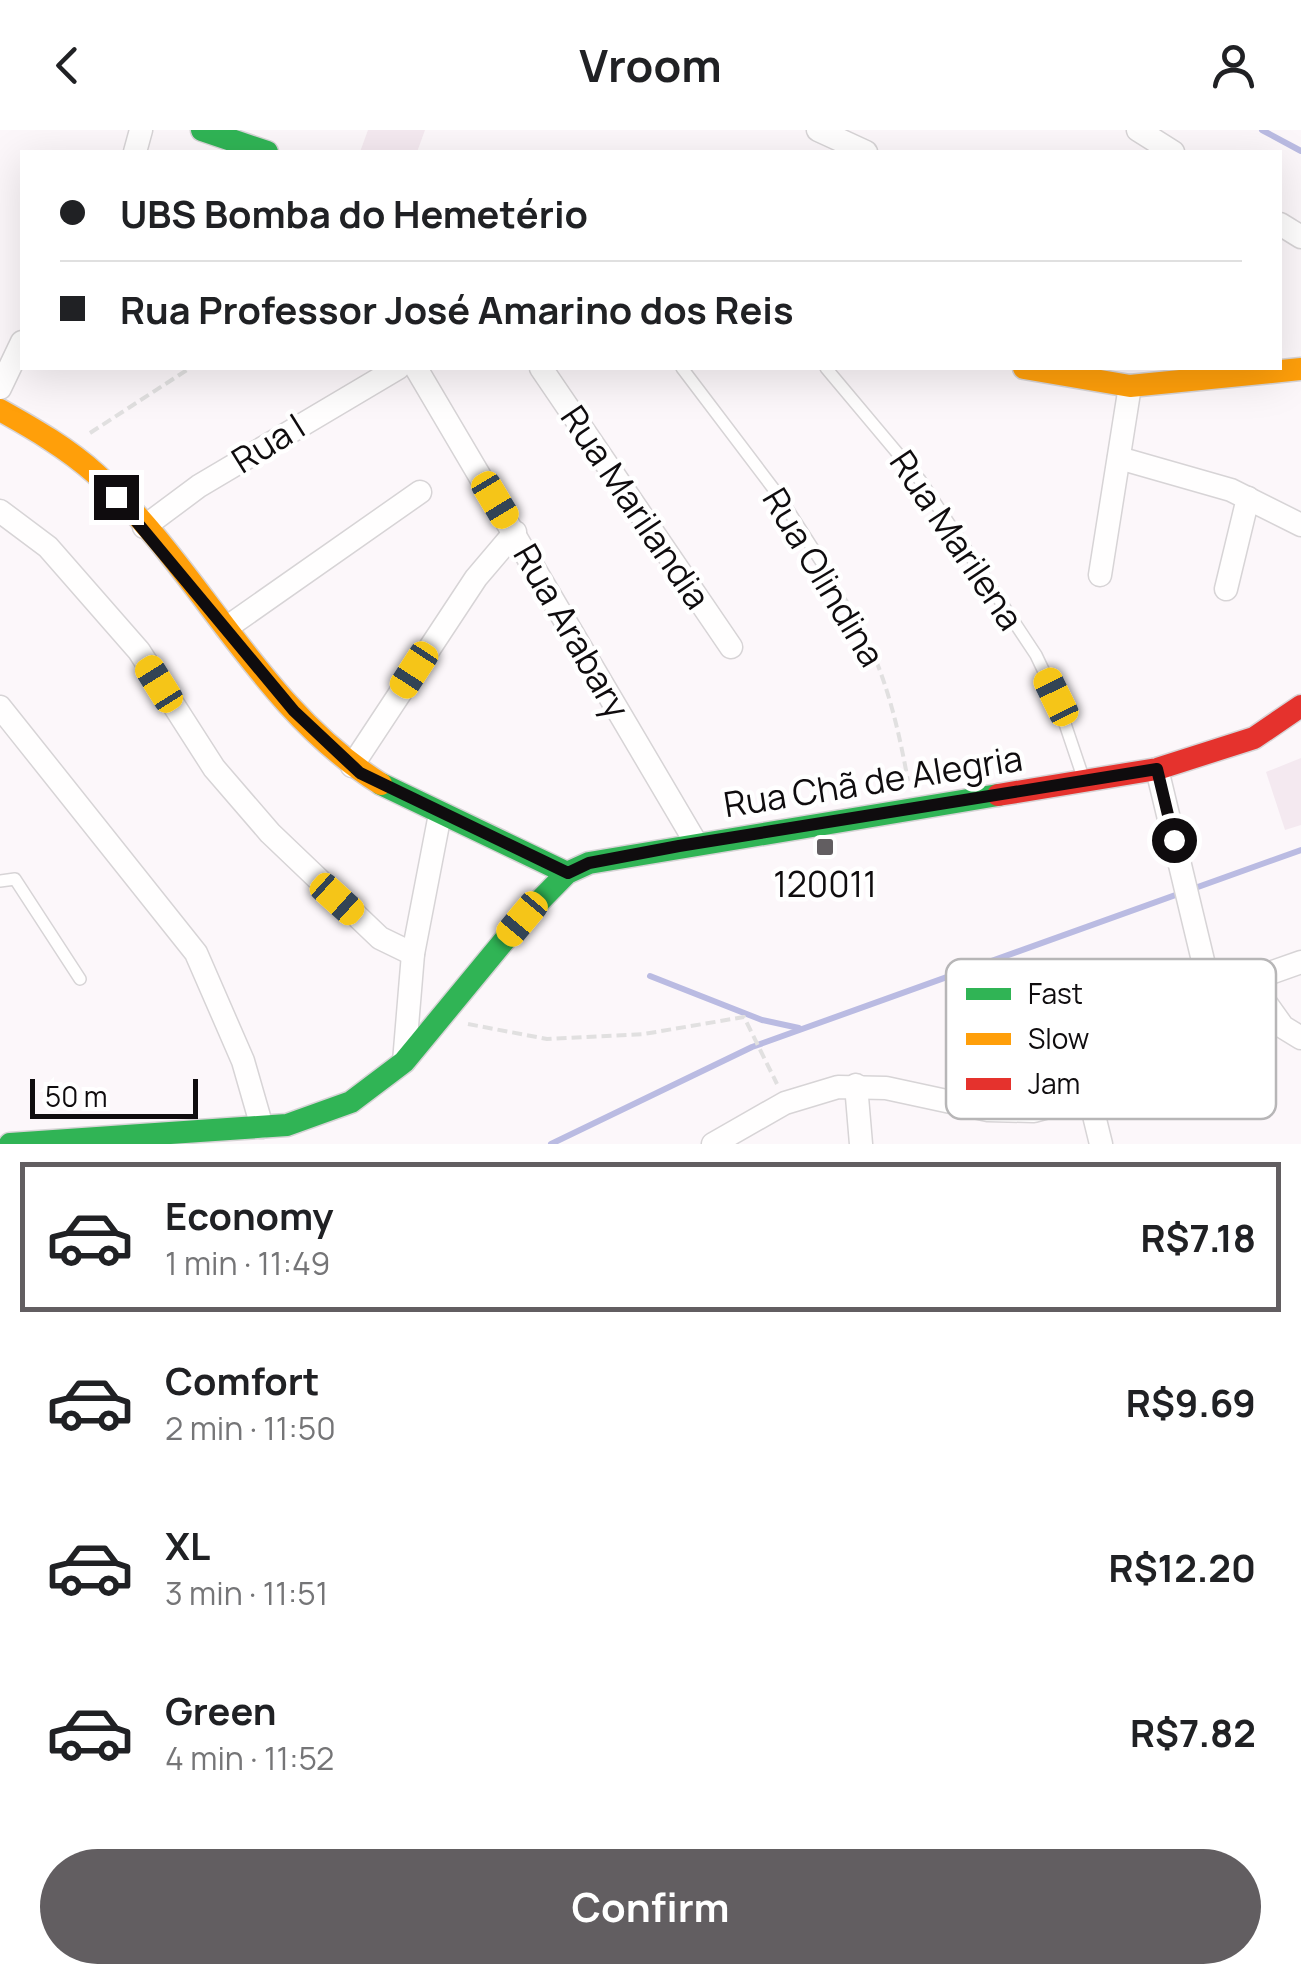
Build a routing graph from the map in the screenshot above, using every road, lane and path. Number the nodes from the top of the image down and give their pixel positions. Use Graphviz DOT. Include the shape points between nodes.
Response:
graph roads {
  1 [pos="202,130"];
  2 [pos="818,130"];
  3 [pos="1138,130"];
  4 [pos="262,150"];
  5 [pos="862,150"];
  6 [pos="1170,150"];
  7 [pos="20,346"];
  8 [pos="187,370"];
  9 [pos="395,370"];
  10 [pos="417,370"];
  11 [pos="542,370"];
  12 [pos="684,370"];
  13 [pos="828,370"];
  14 [pos="1036,370"];
  15 [pos="1252,370"];
  16 [pos="1130,386"];
  17 [pos="0,388"];
  18 [pos="0,410"];
  19 [pos="68,447"];
  20 [pos="1119,458"];
  21 [pos="420,492"];
  22 [pos="1248,498"];
  23 [pos="0,511"];
  24 [pos="1301,525"];
  25 [pos="144,527"];
  26 [pos="515,532"];
  27 [pos="1100,575"];
  28 [pos="833,580"];
  29 [pos="1226,590"];
  30 [pos="226,628"];
  31 [pos="731,647"];
  32 [pos="1301,706"];
  33 [pos="0,707"];
  34 [pos="352,766"];
  35 [pos="1157,769"];
  36 [pos="1085,783"];
  37 [pos="913,811"];
  38 [pos="440,814"];
  39 [pos="696,843"];
  40 [pos="568,873"];
  41 [pos="0,882"];
  42 [pos="413,954"];
  43 [pos="1203,959"];
  44 [pos="1301,962"];
  45 [pos="1276,970"];
  46 [pos="80,979"];
  47 [pos="1276,1017"];
  48 [pos="444,1019"];
  49 [pos="1301,1038"];
  50 [pos="765,1058"];
  51 [pos="404,1062"];
  52 [pos="856,1085"];
  53 [pos="946,1102"];
  54 [pos="1095,1119"];
  55 [pos="262,1127"];
  56 [pos="290,1135"];
  57 [pos="10,1144"];
  58 [pos="712,1144"];
  59 [pos="861,1144"];
  60 [pos="1101,1144"];
  1 -- 4 [label="main road"];
  2 -- 5 [label="street"];
  3 -- 6 [label="street"];
  7 -- 17 [label="street"];
  8 -- 19 [label="path"];
  9 -- 25 [label="street, Rua I" via="198,486"];
  10 -- 26 [label="street, Rua Arabary"];
  11 -- 31 [label="street, Rua Marilandia"];
  12 -- 28 [label="lane, Rua Olindina"];
  13 -- 36 [label="lane, Rua Marilena" via="920,480 1036,656"];
  14 -- 16 [label="main road"];
  15 -- 16 [label="main road"];
  16 -- 20 [label="street"];
  18 -- 19 [label="main road"];
  19 -- 25 [label="main road"];
  20 -- 22 [label="street"];
  20 -- 27 [label="street"];
  21 -- 30 [label="street"];
  22 -- 24 [label="street"];
  22 -- 29 [label="street"];
  23 -- 42 [label="street" via="48,548 139,651 214,768 270,833 380,938"];
  25 -- 30 [label="main road"];
  26 -- 34 [label="street" via="476,578"];
  26 -- 39 [label="street, Rua Arabary"];
  28 -- 37 [label="path, Rua Olindina" via="896,710"];
  30 -- 34 [label="main road" via="294,711"];
  32 -- 35 [label="main road, Rua Chã de Alegria" via="1254,738"];
  33 -- 55 [label="street" via="196,953"];
  34 -- 38 [label="main road"];
  35 -- 36 [label="main road, Rua Chã de Alegria"];
  35 -- 43 [label="street"];
  36 -- 37 [label="main road, Rua Chã de Alegria"];
  37 -- 39 [label="main road, Rua Chã de Alegria"];
  38 -- 40 [label="main road"];
  38 -- 42 [label="street"];
  39 -- 40 [label="main road, Rua Chã de Alegria"];
  40 -- 48 [label="main road, Rua Chã de Alegria" via="522,919"];
  41 -- 46 [label="lane" via="16,879"];
  42 -- 51 [label="street"];
  44 -- 45 [label="street"];
  47 -- 49 [label="street"];
  48 -- 50 [label="path" via="548,1039 644,1034 739,1016 748,1019"];
  48 -- 51 [label="main road, Rua Chã de Alegria"];
  51 -- 56 [label="main road, Rua Chã de Alegria" via="351,1102"];
  52 -- 53 [label="street"];
  52 -- 58 [label="street" via="786,1104"];
  52 -- 59 [label="street"];
  54 -- 60 [label="street"];
  55 -- 56 [label="main road, Rua Chã de Alegria"];
  55 -- 57 [label="main road, Rua Chã de Alegria"];
}
